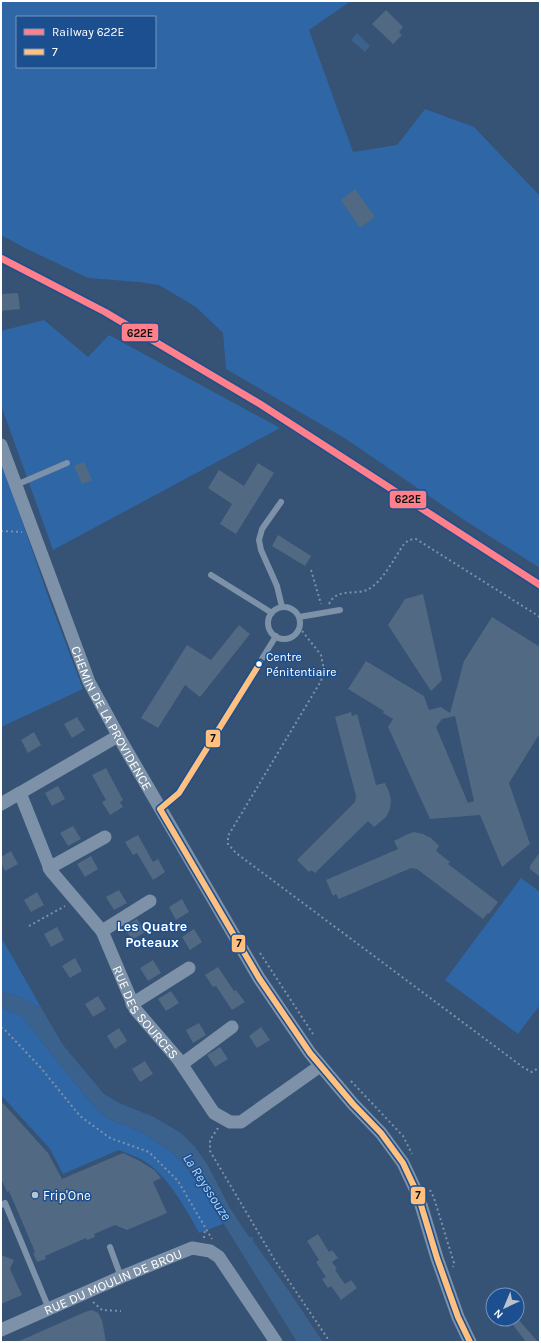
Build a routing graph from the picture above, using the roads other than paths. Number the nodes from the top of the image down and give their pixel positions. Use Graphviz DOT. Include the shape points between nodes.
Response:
graph roads {
  1 [pos="1,445"];
  2 [pos="68,464"];
  3 [pos="16,485"];
  4 [pos="281,502"];
  5 [pos="211,574"];
  6 [pos="282,607"];
  7 [pos="340,610"];
  8 [pos="272,612"];
  9 [pos="299,617"];
  10 [pos="276,636"];
  11 [pos="118,736"];
  12 [pos="20,793"];
  13 [pos="1,804"];
  14 [pos="160,809"];
  15 [pos="105,837"];
  16 [pos="49,868"];
  17 [pos="150,901"];
  18 [pos="102,931"];
  19 [pos="189,968"];
  20 [pos="132,1004"];
  21 [pos="232,1027"];
  22 [pos="182,1064"];
  23 [pos="320,1066"];
  24 [pos="1,1205"];
  25 [pos="110,1247"];
  26 [pos="121,1277"];
  27 [pos="49,1309"];
  28 [pos="1,1330"];
  29 [pos="276,1342"];
  30 [pos="470,1342"];
  1 -- 3 [label="street, CHEMIN DE LA PROVIDENCE"];
  2 -- 3 [label="lane"];
  3 -- 11 [label="street, CHEMIN DE LA PROVIDENCE" via="89,682"];
  4 -- 6 [label="lane" via="262,529 259,540 277,586"];
  5 -- 8 [label="lane"];
  6 -- 8 [label="lane"];
  6 -- 9 [label="lane" via="292,609"];
  7 -- 9 [label="lane"];
  8 -- 10 [label="lane" via="269,628"];
  9 -- 10 [label="lane" via="299,627 294,635 285,638"];
  10 -- 14 [label="lane" via="179,793"];
  11 -- 12 [label="street"];
  11 -- 14 [label="street, CHEMIN DE LA PROVIDENCE"];
  12 -- 13 [label="street"];
  12 -- 16 [label="street, RUE DES SOURCES"];
  14 -- 23 [label="street, CHEMIN DE LA PROVIDENCE" via="259,978"];
  15 -- 16 [label="street"];
  16 -- 18 [label="street, RUE DES SOURCES"];
  17 -- 18 [label="street"];
  18 -- 20 [label="street, RUE DES SOURCES"];
  19 -- 20 [label="street"];
  20 -- 22 [label="street, RUE DES SOURCES"];
  21 -- 22 [label="street"];
  22 -- 23 [label="street, RUE DES SOURCES" via="214,1113 230,1122 241,1122"];
  23 -- 30 [label="street, CHEMIN DE LA PROVIDENCE" via="381,1133 403,1163 418,1195 458,1318"];
  24 -- 27 [label="lane" via="5,1203"];
  25 -- 26 [label="lane"];
  26 -- 27 [label="street, RUE DU MOULIN DE BROU"];
  26 -- 29 [label="street, RUE DU MOULIN DE BROU" via="192,1248 210,1251 228,1268"];
  27 -- 28 [label="street, RUE DU MOULIN DE BROU"];
}
